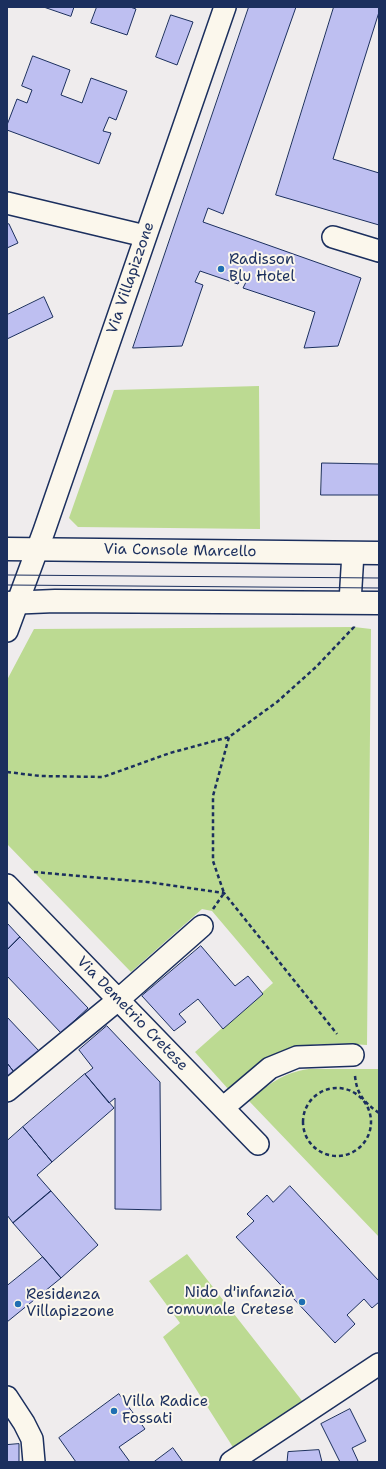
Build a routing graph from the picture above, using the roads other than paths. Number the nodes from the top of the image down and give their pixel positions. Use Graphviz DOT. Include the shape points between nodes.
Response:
graph roads {
  1 [pos="225,7"];
  2 [pos="7,203"];
  3 [pos="145,236"];
  4 [pos="333,237"];
  5 [pos="379,251"];
  6 [pos="7,549"];
  7 [pos="37,549"];
  8 [pos="353,553"];
  9 [pos="379,553"];
  10 [pos="353,602"];
  11 [pos="12,603"];
  12 [pos="379,603"];
  13 [pos="7,631"];
  14 [pos="7,885"];
  15 [pos="202,926"];
  16 [pos="118,1000"];
  17 [pos="353,1055"];
  18 [pos="7,1091"];
  19 [pos="224,1107"];
  20 [pos="258,1144"];
  21 [pos="379,1364"];
  22 [pos="7,1396"];
  23 [pos="34,1462"];
  24 [pos="230,1462"];
  1 -- 3 [label="street, Via Villapizzone"];
  2 -- 3 [label="street"];
  3 -- 7 [label="street, Via Villapizzone"];
  4 -- 5 [label="street"];
  6 -- 7 [label="main road, Via Console Marcello"];
  7 -- 8 [label="main road, Via Console Marcello"];
  7 -- 11 [label="street, Via Villapizzone"];
  8 -- 9 [label="main road, Via Console Marcello"];
  8 -- 10 [label="street"];
  10 -- 11 [label="main road"];
  10 -- 12 [label="main road"];
  11 -- 13 [label="street"];
  14 -- 16 [label="street, Via Demetrio Cretese"];
  15 -- 16 [label="street"];
  16 -- 18 [label="street"];
  16 -- 19 [label="street, Via Demetrio Cretese"];
  17 -- 19 [label="street" via="297,1058 270,1068"];
  19 -- 20 [label="street, Via Demetrio Cretese"];
  21 -- 24 [label="street"];
  22 -- 23 [label="street" via="32,1439"];
}
